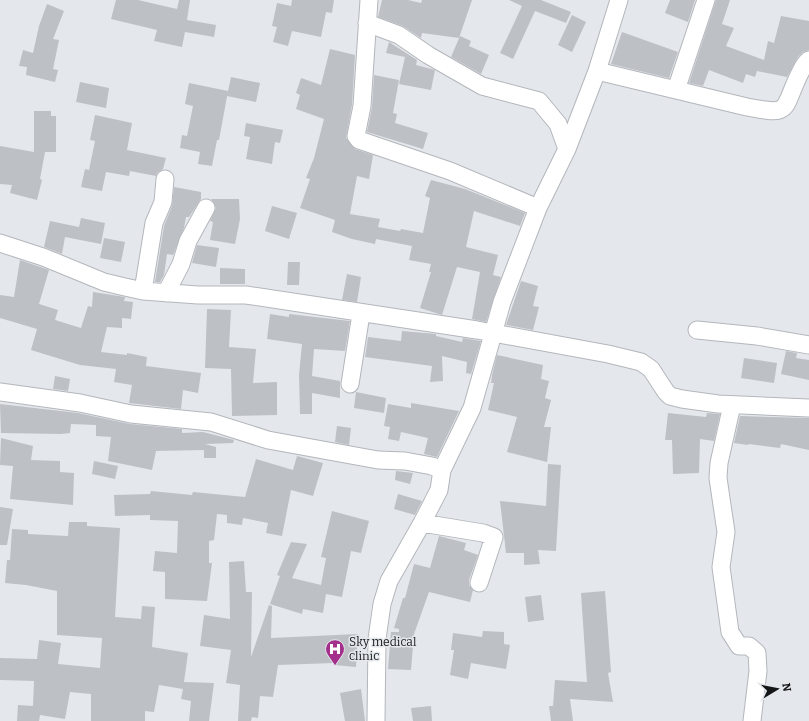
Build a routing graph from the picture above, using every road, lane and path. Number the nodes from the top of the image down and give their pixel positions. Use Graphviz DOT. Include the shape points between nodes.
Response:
graph roads {
  1 [pos="368,0"];
  2 [pos="619,0"];
  3 [pos="706,0"];
  4 [pos="367,24"];
  5 [pos="809,60"];
  6 [pos="596,71"];
  7 [pos="676,90"];
  8 [pos="567,149"];
  9 [pos="165,179"];
  10 [pos="206,208"];
  11 [pos="538,208"];
  12 [pos="0,243"];
  13 [pos="144,291"];
  14 [pos="166,293"];
  15 [pos="361,314"];
  16 [pos="697,330"];
  17 [pos="493,334"];
  18 [pos="809,345"];
  19 [pos="350,384"];
  20 [pos="0,392"];
  21 [pos="732,404"];
  22 [pos="809,408"];
  23 [pos="442,470"];
  24 [pos="422,523"];
  25 [pos="479,583"];
  26 [pos="376,721"];
  27 [pos="752,721"];
  1 -- 4 [label="street"];
  2 -- 6 [label="street"];
  3 -- 7 [label="street"];
  4 -- 8 [label="street" via="398,35 482,86 539,101 558,124"];
  4 -- 11 [label="street" via="362,106 356,136 359,140 450,171"];
  5 -- 7 [label="street" via="805,63 786,107 779,111"];
  6 -- 7 [label="street"];
  6 -- 8 [label="street"];
  8 -- 11 [label="street"];
  9 -- 13 [label="street" via="163,202 154,223"];
  10 -- 14 [label="street" via="188,241 181,264"];
  11 -- 17 [label="street" via="502,302"];
  12 -- 13 [label="street" via="104,282"];
  13 -- 14 [label="street"];
  14 -- 15 [label="street" via="246,295"];
  15 -- 17 [label="street"];
  15 -- 19 [label="street"];
  16 -- 18 [label="street" via="757,336"];
  17 -- 21 [label="street" via="641,362 651,369 670,396"];
  17 -- 23 [label="street" via="472,408"];
  20 -- 23 [label="street" via="80,403 137,415 211,422 268,440 378,460 406,461"];
  21 -- 22 [label="street"];
  21 -- 27 [label="street" via="719,463 718,478 726,532 721,567 730,632 739,646 750,646 757,653 758,671"];
  23 -- 24 [label="street" via="439,490"];
  24 -- 25 [label="street" via="494,537"];
  24 -- 26 [label="street" via="389,581 382,604 377,639"];
}
